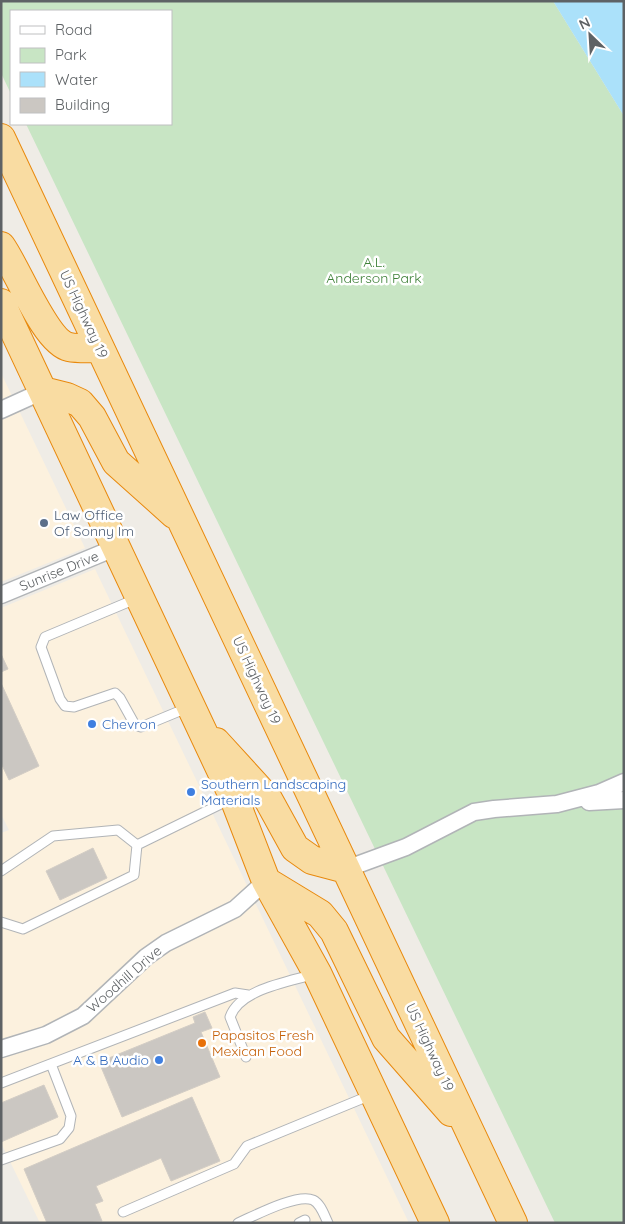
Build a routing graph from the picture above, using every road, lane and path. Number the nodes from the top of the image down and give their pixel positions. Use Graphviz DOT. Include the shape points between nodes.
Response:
graph roads {
  1 [pos="1,138"];
  2 [pos="1,246"];
  3 [pos="1,303"];
  4 [pos="100,348"];
  5 [pos="43,391"];
  6 [pos="1,410"];
  7 [pos="182,522"];
  8 [pos="117,547"];
  9 [pos="1,595"];
  10 [pos="140,597"];
  11 [pos="193,712"];
  12 [pos="624,782"];
  13 [pos="234,798"];
  14 [pos="624,800"];
  15 [pos="557,804"];
  16 [pos="137,846"];
  17 [pos="346,869"];
  18 [pos="1,871"];
  19 [pos="266,881"];
  20 [pos="1,922"];
  21 [pos="317,973"];
  22 [pos="248,995"];
  23 [pos="1,1050"];
  24 [pos="246,1057"];
  25 [pos="51,1064"];
  26 [pos="1,1083"];
  27 [pos="374,1094"];
  28 [pos="473,1138"];
  29 [pos="1,1160"];
  30 [pos="123,1212"];
  31 [pos="238,1223"];
  32 [pos="328,1223"];
  33 [pos="435,1223"];
  34 [pos="513,1223"];
  1 -- 4 [label="highway, US Highway 19"];
  2 -- 4 [label="highway" via="56,339 68,347"];
  3 -- 5 [label="highway"];
  4 -- 7 [label="highway, US Highway 19"];
  5 -- 6 [label="street"];
  5 -- 7 [label="highway" via="80,403 92,417 116,462"];
  5 -- 8 [label="highway"];
  7 -- 17 [label="highway, US Highway 19"];
  8 -- 9 [label="street, Sunrise Drive"];
  8 -- 10 [label="highway"];
  10 -- 11 [label="highway"];
  10 -- 11 [label="lane" via="45,637 41,647 60,699 66,706 74,707 115,693 135,725 141,727"];
  11 -- 13 [label="highway"];
  11 -- 17 [label="highway" via="268,799 295,848 312,860"];
  12 -- 15 [label="street"];
  13 -- 16 [label="lane"];
  13 -- 19 [label="highway"];
  14 -- 15 [label="street"];
  15 -- 17 [label="street" via="474,812 406,848"];
  16 -- 18 [label="lane" via="118,830 53,836"];
  16 -- 20 [label="lane" via="134,875 23,929"];
  17 -- 28 [label="highway, US Highway 19"];
  19 -- 21 [label="highway"];
  19 -- 23 [label="street, Woodhill Drive" via="235,908 166,943 146,957 83,1016 46,1035"];
  19 -- 28 [label="highway" via="320,914 329,925 386,1038"];
  21 -- 22 [label="lane"];
  21 -- 27 [label="highway"];
  22 -- 24 [label="lane" via="234,1007 230,1017"];
  22 -- 25 [label="lane" via="235,993"];
  25 -- 26 [label="lane"];
  25 -- 29 [label="lane" via="71,1116 69,1128 60,1139"];
  27 -- 30 [label="lane" via="247,1146 234,1164"];
  27 -- 33 [label="highway"];
  28 -- 34 [label="highway, US Highway 19"];
  31 -- 32 [label="lane" via="299,1199 312,1200 320,1206"];
}
